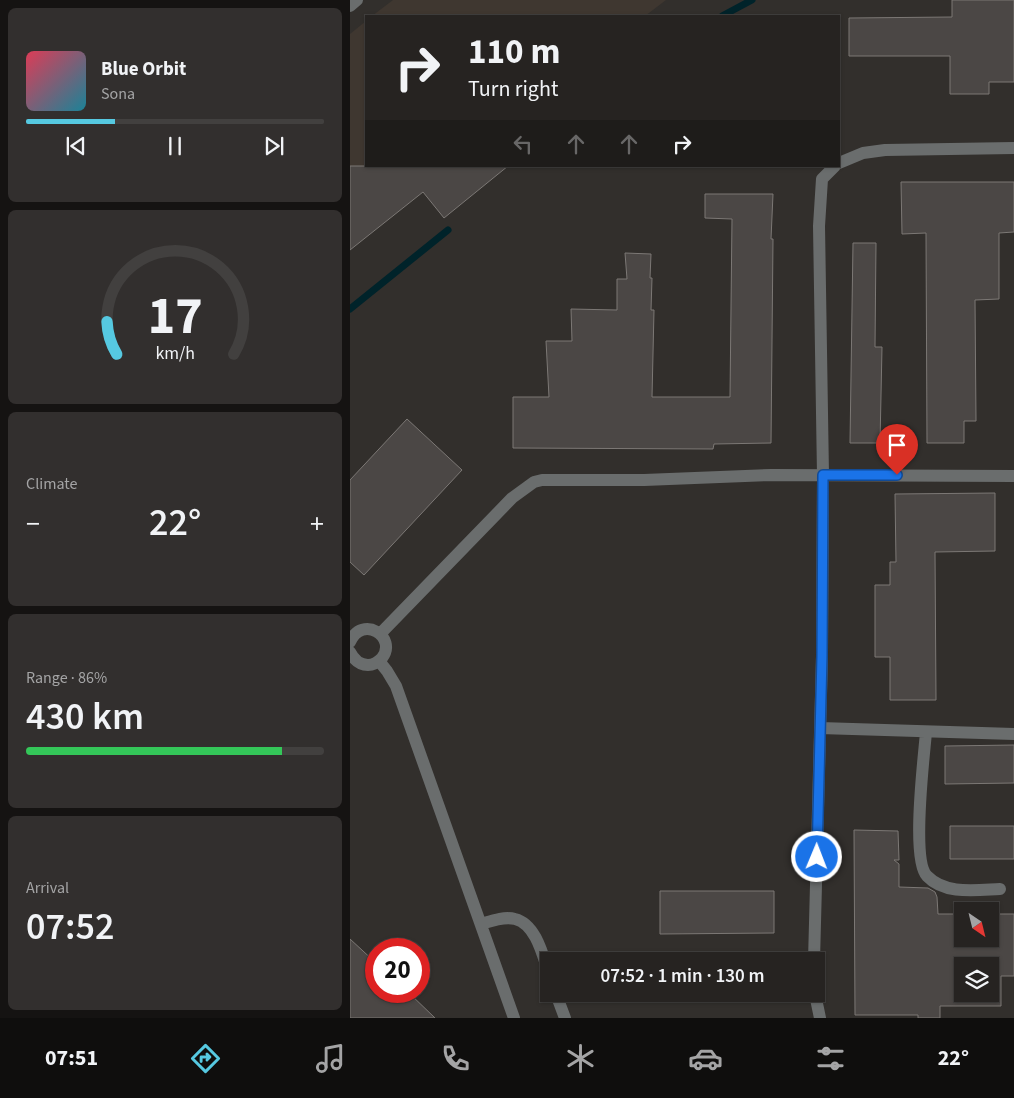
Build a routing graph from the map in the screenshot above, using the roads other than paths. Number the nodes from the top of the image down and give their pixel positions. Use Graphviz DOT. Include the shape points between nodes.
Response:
graph roads {
  1 [pos="357,0"];
  2 [pos="350,6"];
  3 [pos="1014,148"];
  4 [pos="840,163"];
  5 [pos="833,167"];
  6 [pos="823,475"];
  7 [pos="1014,476"];
  8 [pos="380,634"];
  9 [pos="351,636"];
  10 [pos="351,659"];
  11 [pos="378,661"];
  12 [pos="820,728"];
  13 [pos="926,732"];
  14 [pos="1014,734"];
  15 [pos="1000,889"];
  16 [pos="481,924"];
  17 [pos="541,952"];
  18 [pos="814,952"];
  19 [pos="559,1002"];
  20 [pos="817,1002"];
  21 [pos="514,1018"];
  22 [pos="565,1018"];
  23 [pos="820,1018"];
  1 -- 2 [label="street"];
  3 -- 4 [label="street" via="884,150 863,153"];
  5 -- 6 [label="street" via="822,179 819,226"];
  6 -- 7 [label="street"];
  6 -- 8 [label="street" via="534,482 512,498"];
  6 -- 12 [label="street"];
  8 -- 9 [label="street" via="367,629"];
  8 -- 11 [label="street" via="385,648 383,657"];
  10 -- 11 [label="street" via="367,665"];
  11 -- 16 [label="street" via="396,686"];
  12 -- 13 [label="street"];
  12 -- 18 [label="street"];
  13 -- 14 [label="street"];
  13 -- 15 [label="street" via="920,815 920,861 926,875 941,886 968,891"];
  16 -- 17 [label="street" via="515,919 524,924"];
  16 -- 21 [label="street"];
  19 -- 22 [label="street"];
  20 -- 23 [label="street"];
}
